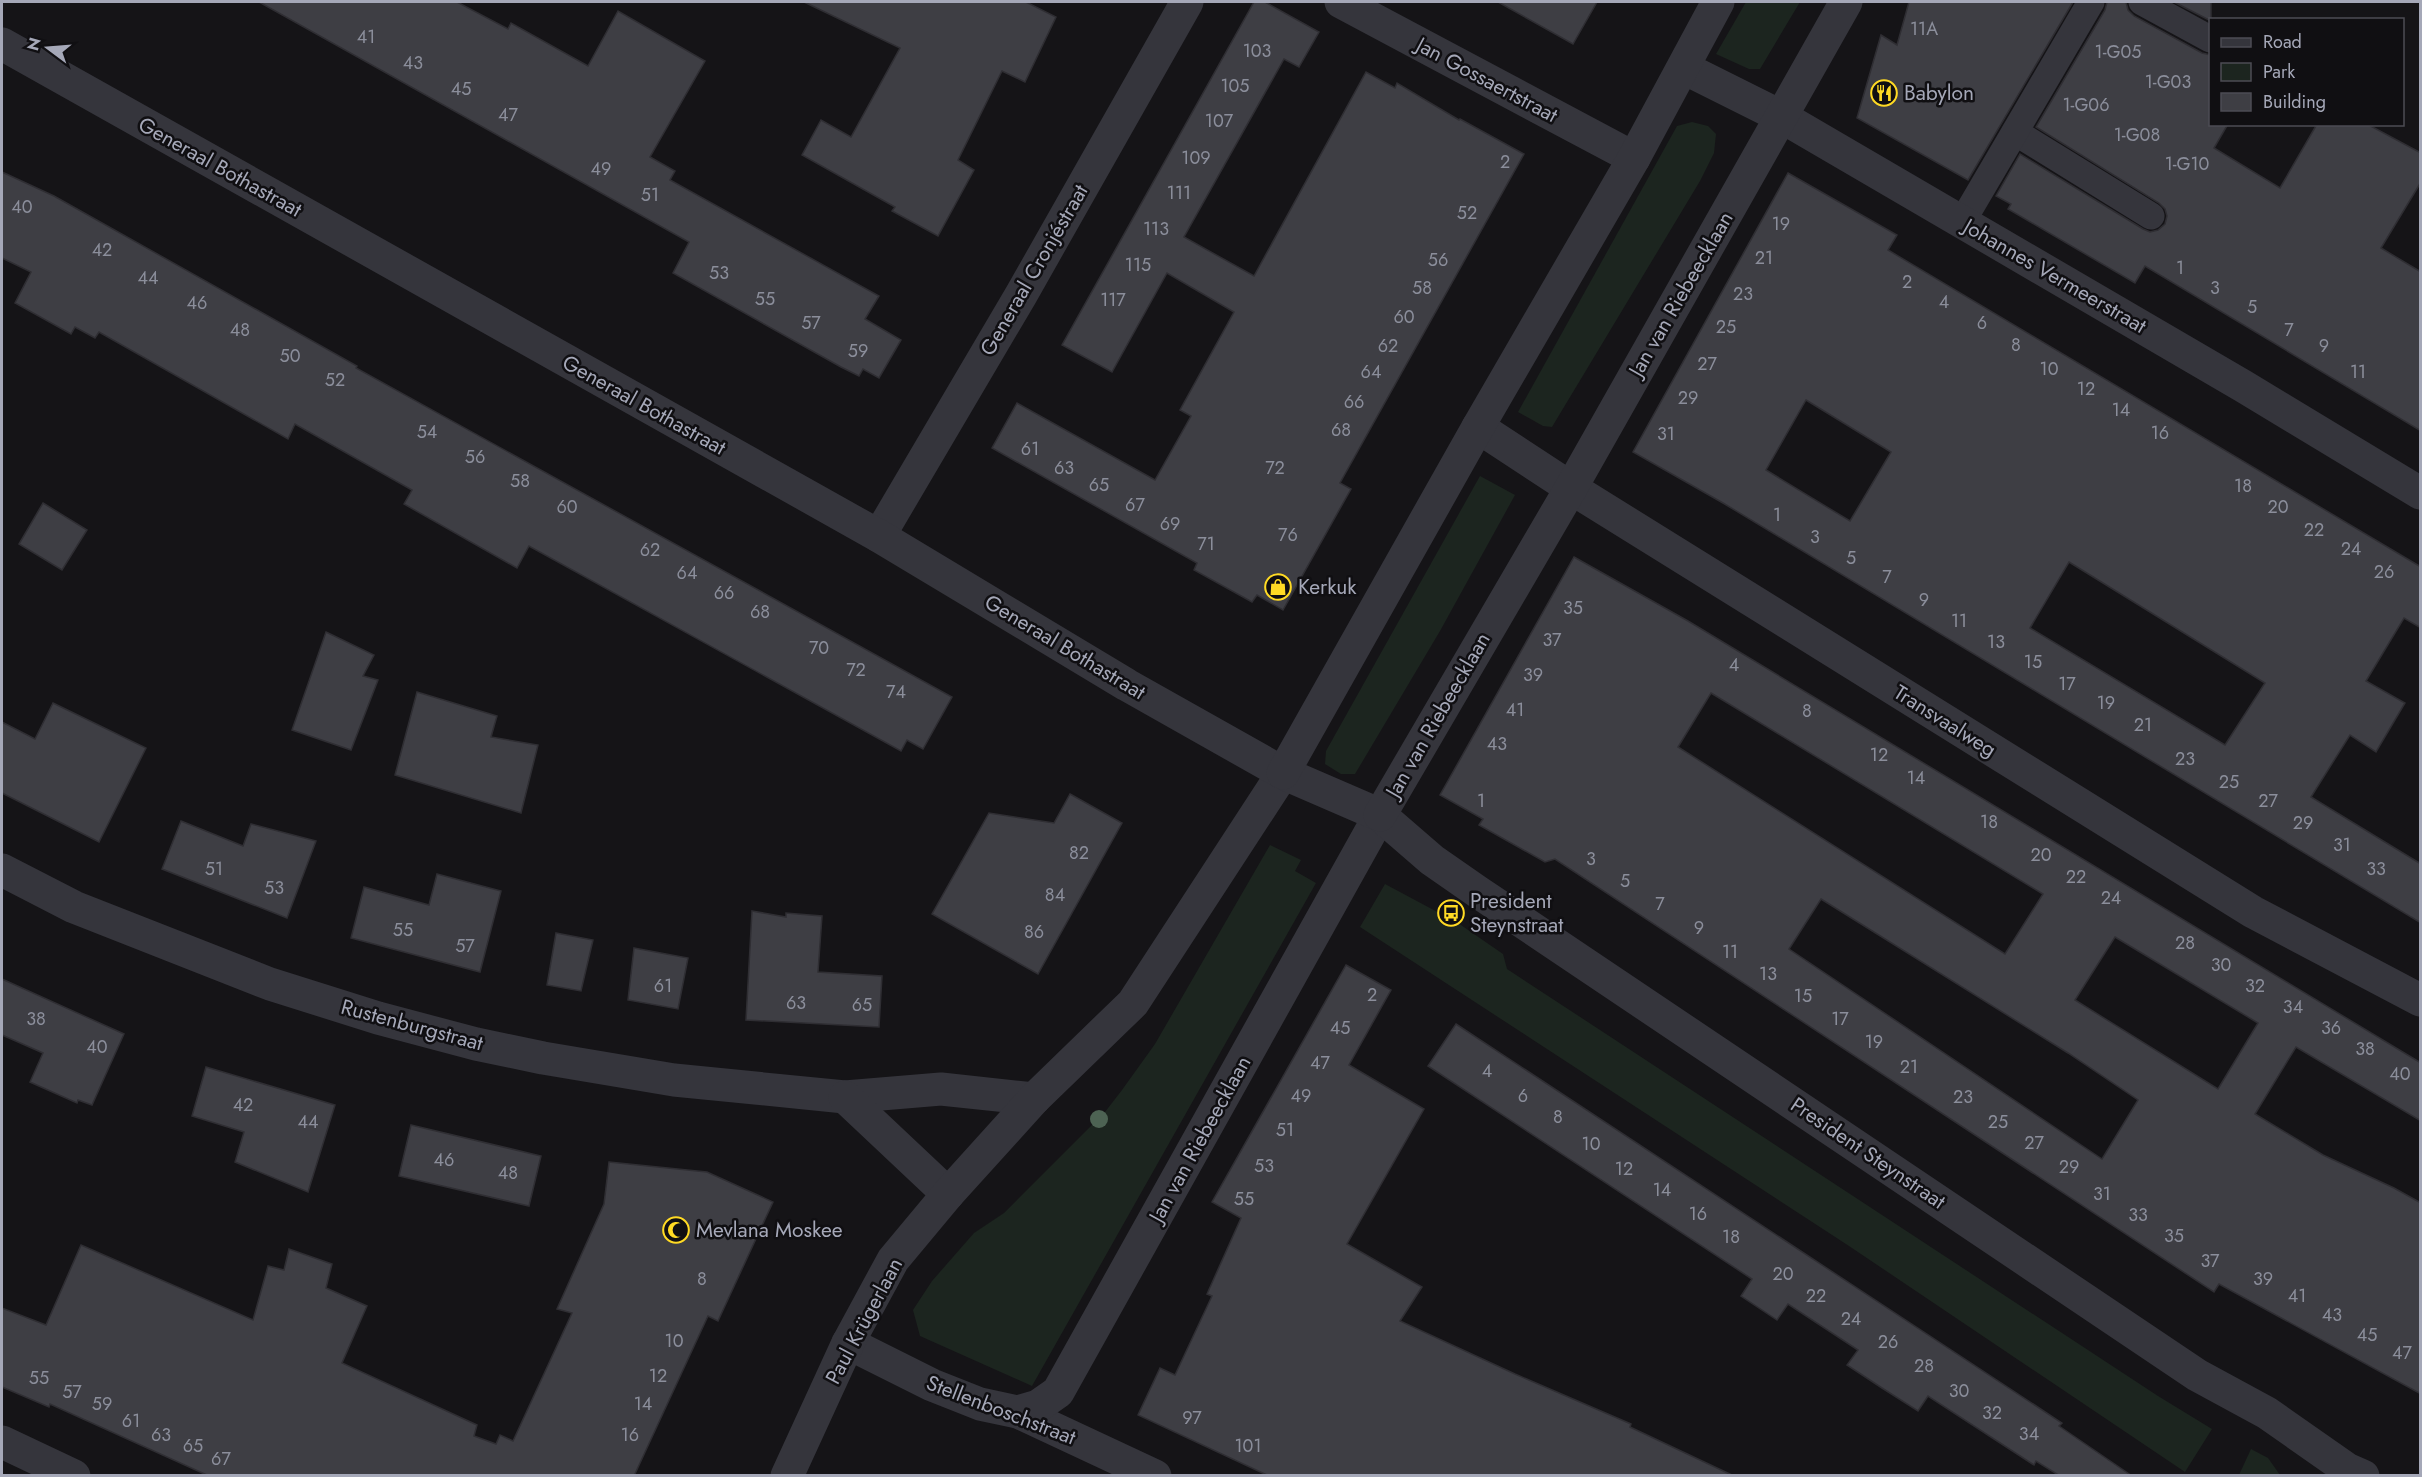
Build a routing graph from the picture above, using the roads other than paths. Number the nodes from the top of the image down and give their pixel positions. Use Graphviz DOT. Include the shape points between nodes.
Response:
graph roads {
  1 [pos="1184,2"];
  2 [pos="1341,2"];
  3 [pos="1718,2"];
  4 [pos="1846,2"];
  5 [pos="2091,2"];
  6 [pos="2142,2"];
  7 [pos="2209,38"];
  8 [pos="2,44"];
  9 [pos="1684,68"];
  10 [pos="1782,117"];
  11 [pos="2015,132"];
  12 [pos="1634,158"];
  13 [pos="2151,216"];
  14 [pos="1962,222"];
  15 [pos="1478,427"];
  16 [pos="1571,488"];
  17 [pos="2421,494"];
  18 [pos="879,536"];
  19 [pos="1283,773"];
  20 [pos="1380,815"];
  21 [pos="2,870"];
  22 [pos="2421,1000"];
  23 [pos="845,1097"];
  24 [pos="1034,1099"];
  25 [pos="948,1194"];
  26 [pos="848,1343"];
  27 [pos="1018,1412"];
  28 [pos="2,1442"];
  29 [pos="2351,1473"];
  30 [pos="74,1476"];
  31 [pos="787,1476"];
  32 [pos="1155,1476"];
  1 -- 18 [label="street, Generaal Cronjéstraat" via="1021,295"];
  2 -- 12 [label="street, Jan Gossaertstraat"];
  3 -- 9 [label="street"];
  4 -- 10 [label="street, Jan van Riebeecklaan"];
  5 -- 11 [label="lane"];
  6 -- 7 [label="lane"];
  8 -- 18 [label="street, Generaal Bothastraat"];
  9 -- 10 [label="street, Johannes Vermeerstraat"];
  9 -- 12 [label="street"];
  10 -- 14 [label="street, Johannes Vermeerstraat"];
  10 -- 16 [label="street, Jan van Riebeecklaan"];
  11 -- 13 [label="lane"];
  11 -- 14 [label="lane"];
  12 -- 15 [label="street"];
  14 -- 17 [label="street, Johannes Vermeerstraat"];
  15 -- 16 [label="street, Transvaalweg"];
  15 -- 19 [label="street"];
  16 -- 20 [label="street, Jan van Riebeecklaan"];
  16 -- 22 [label="street, Transvaalweg" via="2253,912"];
  18 -- 19 [label="street, Generaal Bothastraat" via="1127,685"];
  19 -- 20 [label="street, President Steynstraat"];
  19 -- 24 [label="street" via="1134,1003"];
  20 -- 27 [label="street, Jan van Riebeecklaan" via="1058,1392 1038,1406"];
  20 -- 29 [label="street, President Steynstraat" via="1432,860 1478,892 2187,1368 2267,1413"];
  21 -- 23 [label="street, Rustenburgstraat" via="74,907 145,935 270,984 378,1018 565,1062 674,1080"];
  23 -- 24 [label="street, Rustenburgstraat" via="941,1089"];
  23 -- 25 [label="street"];
  24 -- 25 [label="street, Paul Krügerlaan"];
  25 -- 26 [label="street, Paul Krügerlaan" via="893,1260"];
  26 -- 27 [label="street, Stellenboschstraat" via="932,1385 980,1404"];
  26 -- 31 [label="street, Paul Krügerlaan"];
  27 -- 32 [label="street, Stellenboschstraat"];
  28 -- 30 [label="street"];
}
